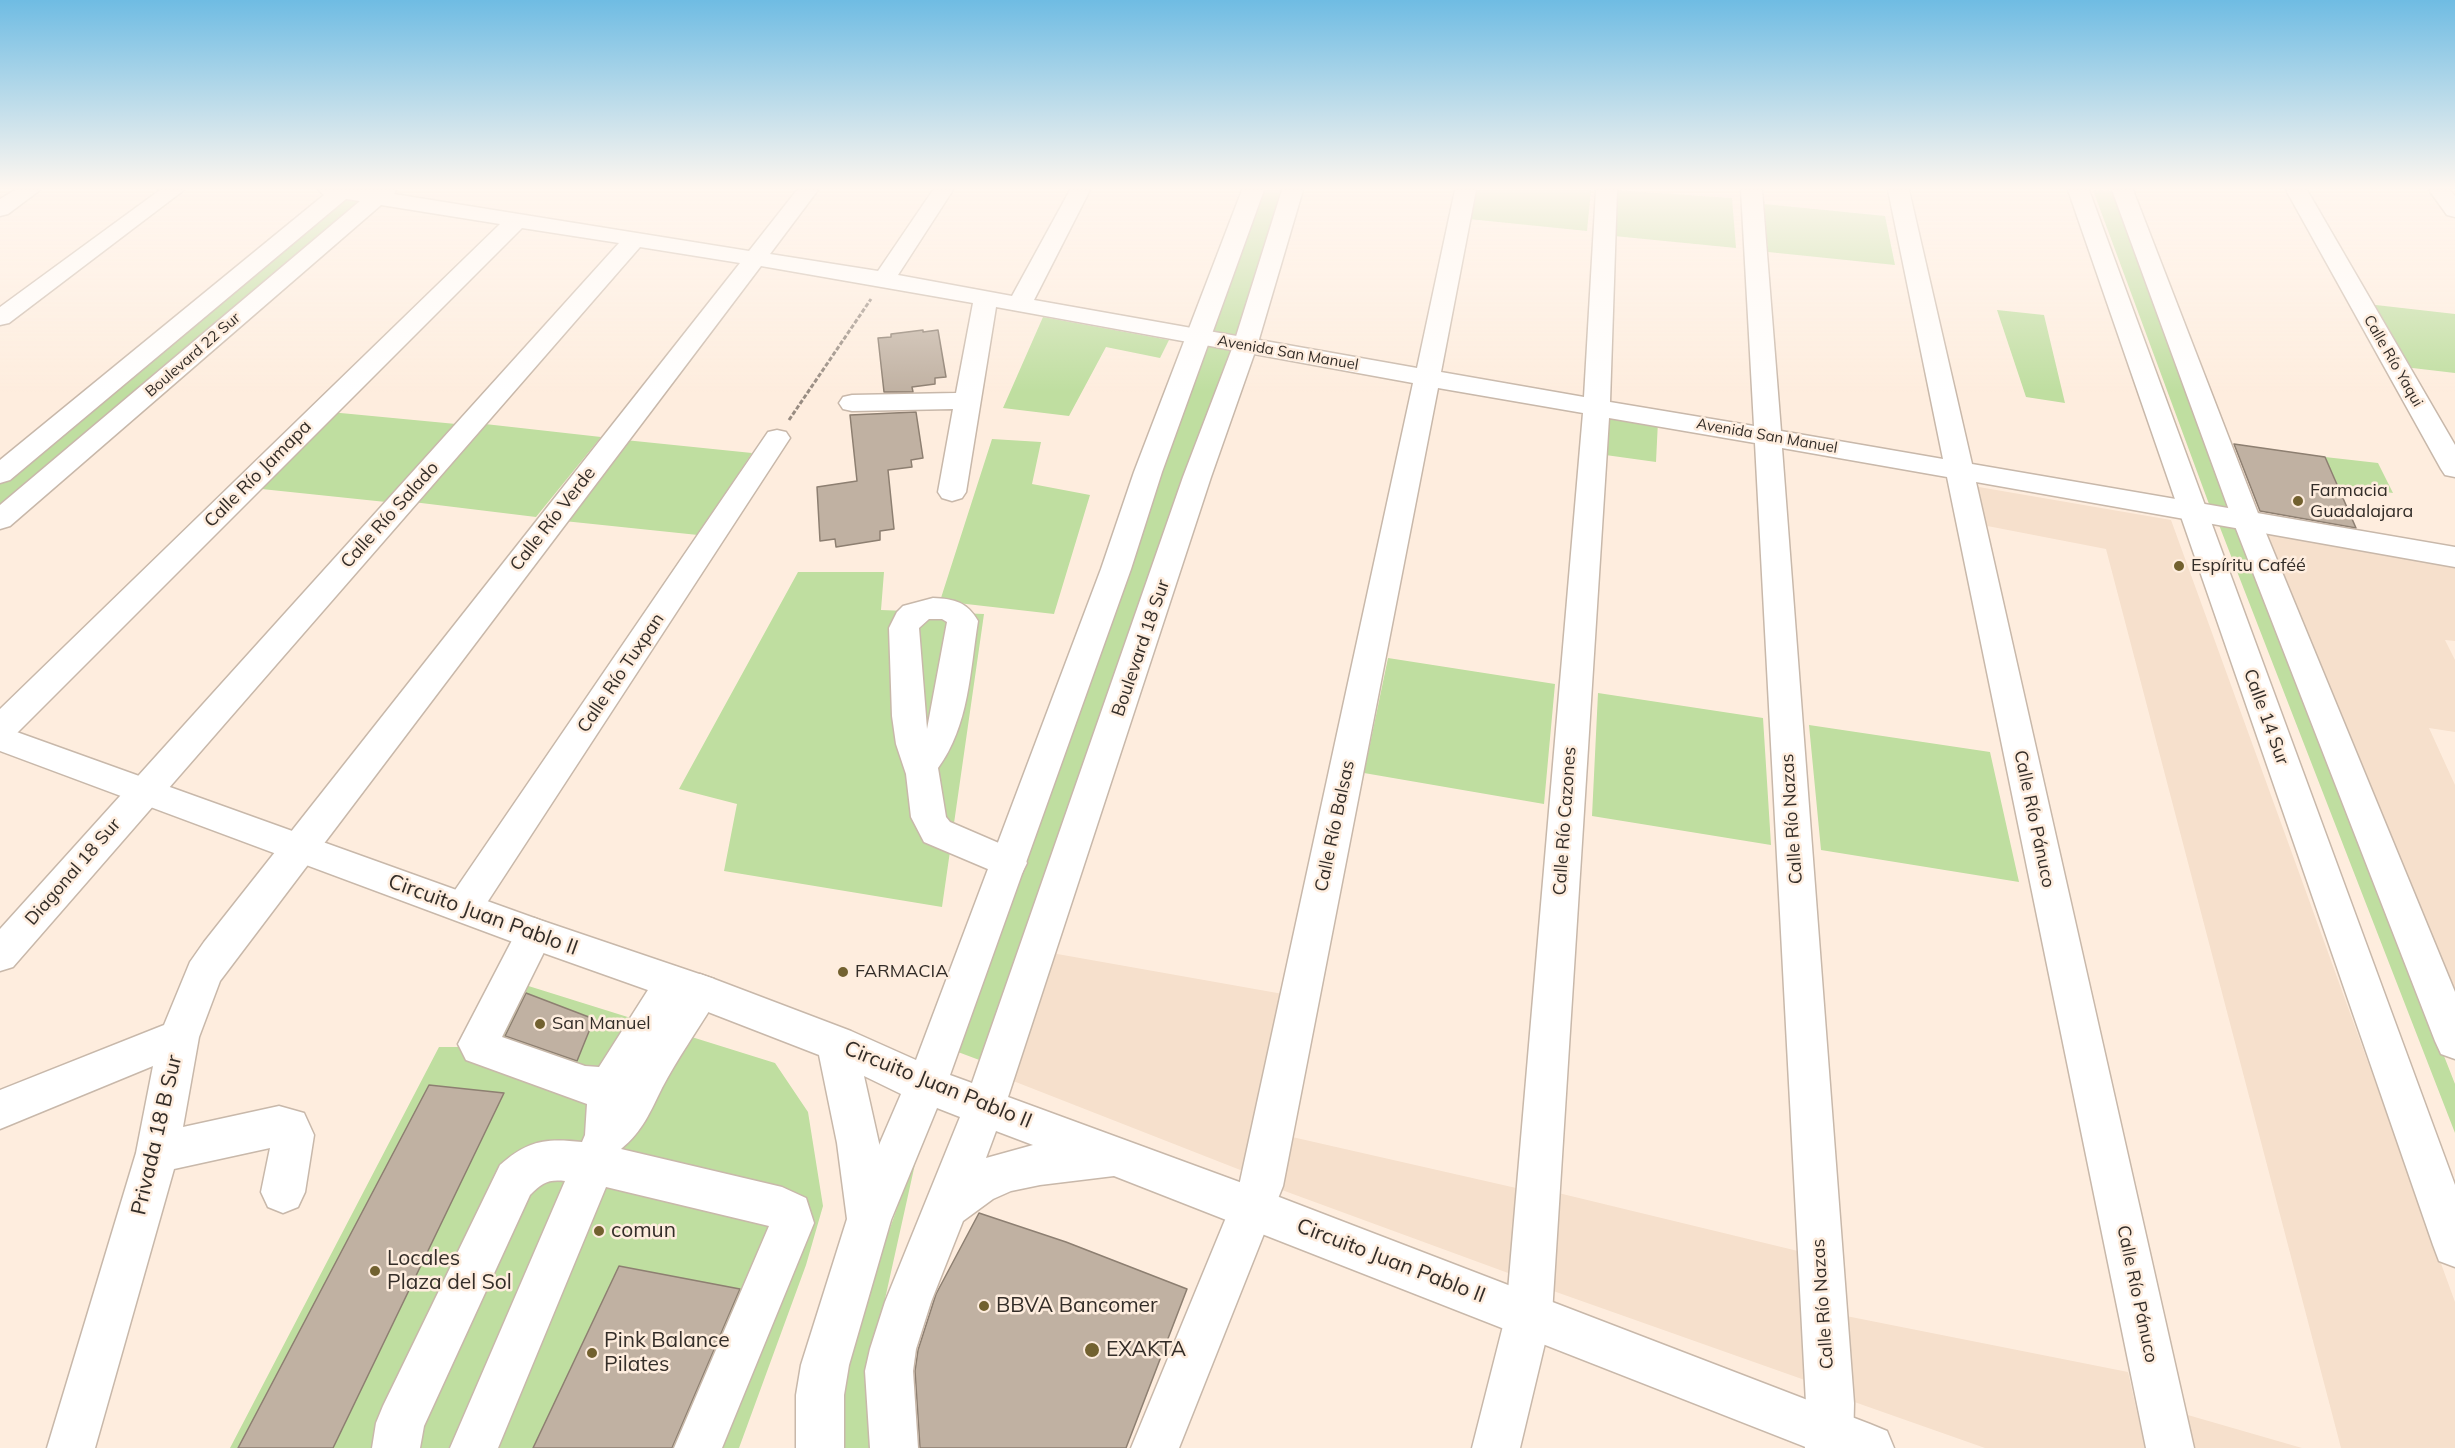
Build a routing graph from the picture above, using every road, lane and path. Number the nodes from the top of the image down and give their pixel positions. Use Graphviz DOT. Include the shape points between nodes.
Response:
graph roads {
  1 [pos="82,258"];
  2 [pos="258,258"];
  3 [pos="307,258"];
  4 [pos="479,258"];
  5 [pos="618,258"];
  6 [pos="746,258"];
  7 [pos="898,258"];
  8 [pos="1044,258"];
  9 [pos="1228,258"];
  10 [pos="1272,258"];
  11 [pos="1452,258"];
  12 [pos="1604,258"];
  13 [pos="1756,258"];
  14 [pos="1913,258"];
  15 [pos="2102,258"];
  16 [pos="2148,258"];
  17 [pos="2335,258"];
  18 [pos="754,259"];
  19 [pos="884,279"];
  20 [pos="986,298"];
  21 [pos="1020,304"];
  22 [pos="0,318"];
  23 [pos="1199,338"];
  24 [pos="1245,346"];
  25 [pos="1428,377"];
  26 [pos="968,401"];
  27 [pos="852,403"];
  28 [pos="1597,406"];
  29 [pos="1172,407"];
  30 [pos="1221,412"];
  31 [pos="1766,437"];
  32 [pos="777,438"];
  33 [pos="2455,469"];
  34 [pos="1959,470"];
  35 [pos="1148,472"];
  36 [pos="0,474"];
  37 [pos="1197,477"];
  38 [pos="952,492"];
  39 [pos="2193,511"];
  40 [pos="0,520"];
  41 [pos="2247,521"];
  42 [pos="2455,557"];
  43 [pos="1116,569"];
  44 [pos="1165,576"];
  45 [pos="0,729"];
  46 [pos="0,738"];
  47 [pos="921,766"];
  48 [pos="145,790"];
  49 [pos="299,849"];
  50 [pos="1009,863"];
  51 [pos="464,907"];
  52 [pos="534,934"];
  53 [pos="0,955"];
  54 [pos="676,983"];
  55 [pos="179,1036"];
  56 [pos="2455,1041"];
  57 [pos="837,1044"];
  58 [pos="613,1084"];
  59 [pos="926,1085"];
  60 [pos="985,1105"];
  61 [pos="0,1110"];
  62 [pos="599,1149"];
  63 [pos="157,1153"];
  64 [pos="1117,1155"];
  65 [pos="283,1192"];
  66 [pos="948,1206"];
  67 [pos="1253,1208"];
  68 [pos="869,1220"];
  69 [pos="2455,1245"];
  70 [pos="1529,1314"];
  71 [pos="815,1440"];
  72 [pos="1843,1443"];
  73 [pos="71,1448"];
  74 [pos="396,1448"];
  75 [pos="474,1448"];
  76 [pos="698,1448"];
  77 [pos="894,1448"];
  78 [pos="1155,1448"];
  79 [pos="1496,1448"];
  80 [pos="2170,1448"];
  1 -- 22 [label="street"];
  2 -- 36 [label="street, Boulevard 22 Sur"];
  3 -- 40 [label="street, Boulevard 22 Sur"];
  4 -- 45 [label="street, Calle Río Jamapa"];
  5 -- 48 [label="street, Calle Río Salado"];
  6 -- 18 [label="street, Avenida San Manuel"];
  7 -- 19 [label="street"];
  8 -- 21 [label="street"];
  9 -- 23 [label="street"];
  10 -- 24 [label="street, Boulevard 18 Sur"];
  11 -- 25 [label="street, Calle Río Balsas"];
  12 -- 28 [label="street, Calle Río Cazones"];
  13 -- 31 [label="street, Calle Río Nazas"];
  14 -- 34 [label="street, Calle Río Pánuco"];
  15 -- 39 [label="street, Calle 14 Sur"];
  16 -- 41 [label="street"];
  17 -- 33 [label="street, Calle Río Yaqui"];
  18 -- 19 [label="street, Avenida San Manuel"];
  18 -- 49 [label="street, Calle Río Verde"];
  19 -- 20 [label="street, Avenida San Manuel"];
  19 -- 32 [label="path"];
  20 -- 21 [label="street, Avenida San Manuel"];
  20 -- 26 [label="street"];
  21 -- 23 [label="street, Avenida San Manuel"];
  23 -- 24 [label="street, Avenida San Manuel"];
  23 -- 29 [label="street"];
  24 -- 25 [label="street, Avenida San Manuel"];
  24 -- 30 [label="street, Boulevard 18 Sur"];
  25 -- 28 [label="street, Avenida San Manuel"];
  25 -- 67 [label="street, Calle Río Balsas" via="1262,1186"];
  26 -- 27 [label="street"];
  26 -- 38 [label="street"];
  28 -- 31 [label="street, Avenida San Manuel"];
  28 -- 70 [label="street, Calle Río Cazones"];
  29 -- 30 [label="street"];
  29 -- 35 [label="street"];
  30 -- 37 [label="street, Boulevard 18 Sur"];
  31 -- 34 [label="street, Avenida San Manuel"];
  31 -- 72 [label="street, Calle Río Nazas"];
  32 -- 51 [label="street, Calle Río Tuxpan"];
  34 -- 39 [label="street, Avenida San Manuel"];
  34 -- 80 [label="street, Calle Río Pánuco"];
  35 -- 37 [label="street"];
  35 -- 43 [label="street"];
  37 -- 44 [label="street, Boulevard 18 Sur"];
  39 -- 41 [label="street, Avenida San Manuel"];
  39 -- 69 [label="street, Calle 14 Sur"];
  41 -- 42 [label="street, Avenida San Manuel"];
  41 -- 56 [label="street"];
  43 -- 44 [label="street"];
  43 -- 50 [label="street"];
  44 -- 60 [label="street, Boulevard 18 Sur"];
  46 -- 48 [label="street, Circuito Juan Pablo II"];
  47 -- 50 [label="street" via="927,813 937,832"];
  48 -- 49 [label="street, Circuito Juan Pablo II"];
  48 -- 53 [label="street, Diagonal 18 Sur"];
  49 -- 51 [label="street, Circuito Juan Pablo II"];
  49 -- 55 [label="street, Privada 18 B Sur" via="204,974"];
  50 -- 59 [label="street"];
  51 -- 52 [label="street, Circuito Juan Pablo II"];
  52 -- 54 [label="street, Circuito Juan Pablo II"];
  52 -- 58 [label="street" via="478,1044"];
  54 -- 57 [label="street, Circuito Juan Pablo II"];
  54 -- 58 [label="street"];
  54 -- 58 [label="street"];
  55 -- 61 [label="street"];
  55 -- 63 [label="street, Privada 18 B Sur"];
  57 -- 59 [label="street, Circuito Juan Pablo II"];
  57 -- 68 [label="street"];
  58 -- 62 [label="street" via="638,1098"];
  59 -- 60 [label="street, Circuito Juan Pablo II"];
  59 -- 68 [label="street"];
  60 -- 64 [label="street, Circuito Juan Pablo II"];
  60 -- 66 [label="street, Boulevard 18 Sur"];
  62 -- 74 [label="street" via="530,1166 515,1180 400,1423"];
  62 -- 75 [label="street"];
  62 -- 76 [label="street" via="791,1213 792,1223"];
  63 -- 65 [label="street" via="289,1127 293,1135"];
  63 -- 73 [label="street, Privada 18 B Sur"];
  64 -- 66 [label="street" via="1001,1173"];
  64 -- 67 [label="street, Circuito Juan Pablo II"];
  66 -- 77 [label="street, Boulevard 18 Sur" via="893,1349 889,1371"];
  67 -- 70 [label="street, Circuito Juan Pablo II"];
  67 -- 78 [label="street, Calle Río Balsas"];
  68 -- 71 [label="street" via="830,1343"];
  70 -- 72 [label="street, Circuito Juan Pablo II"];
  70 -- 79 [label="street, Calle Río Cazones"];
}
